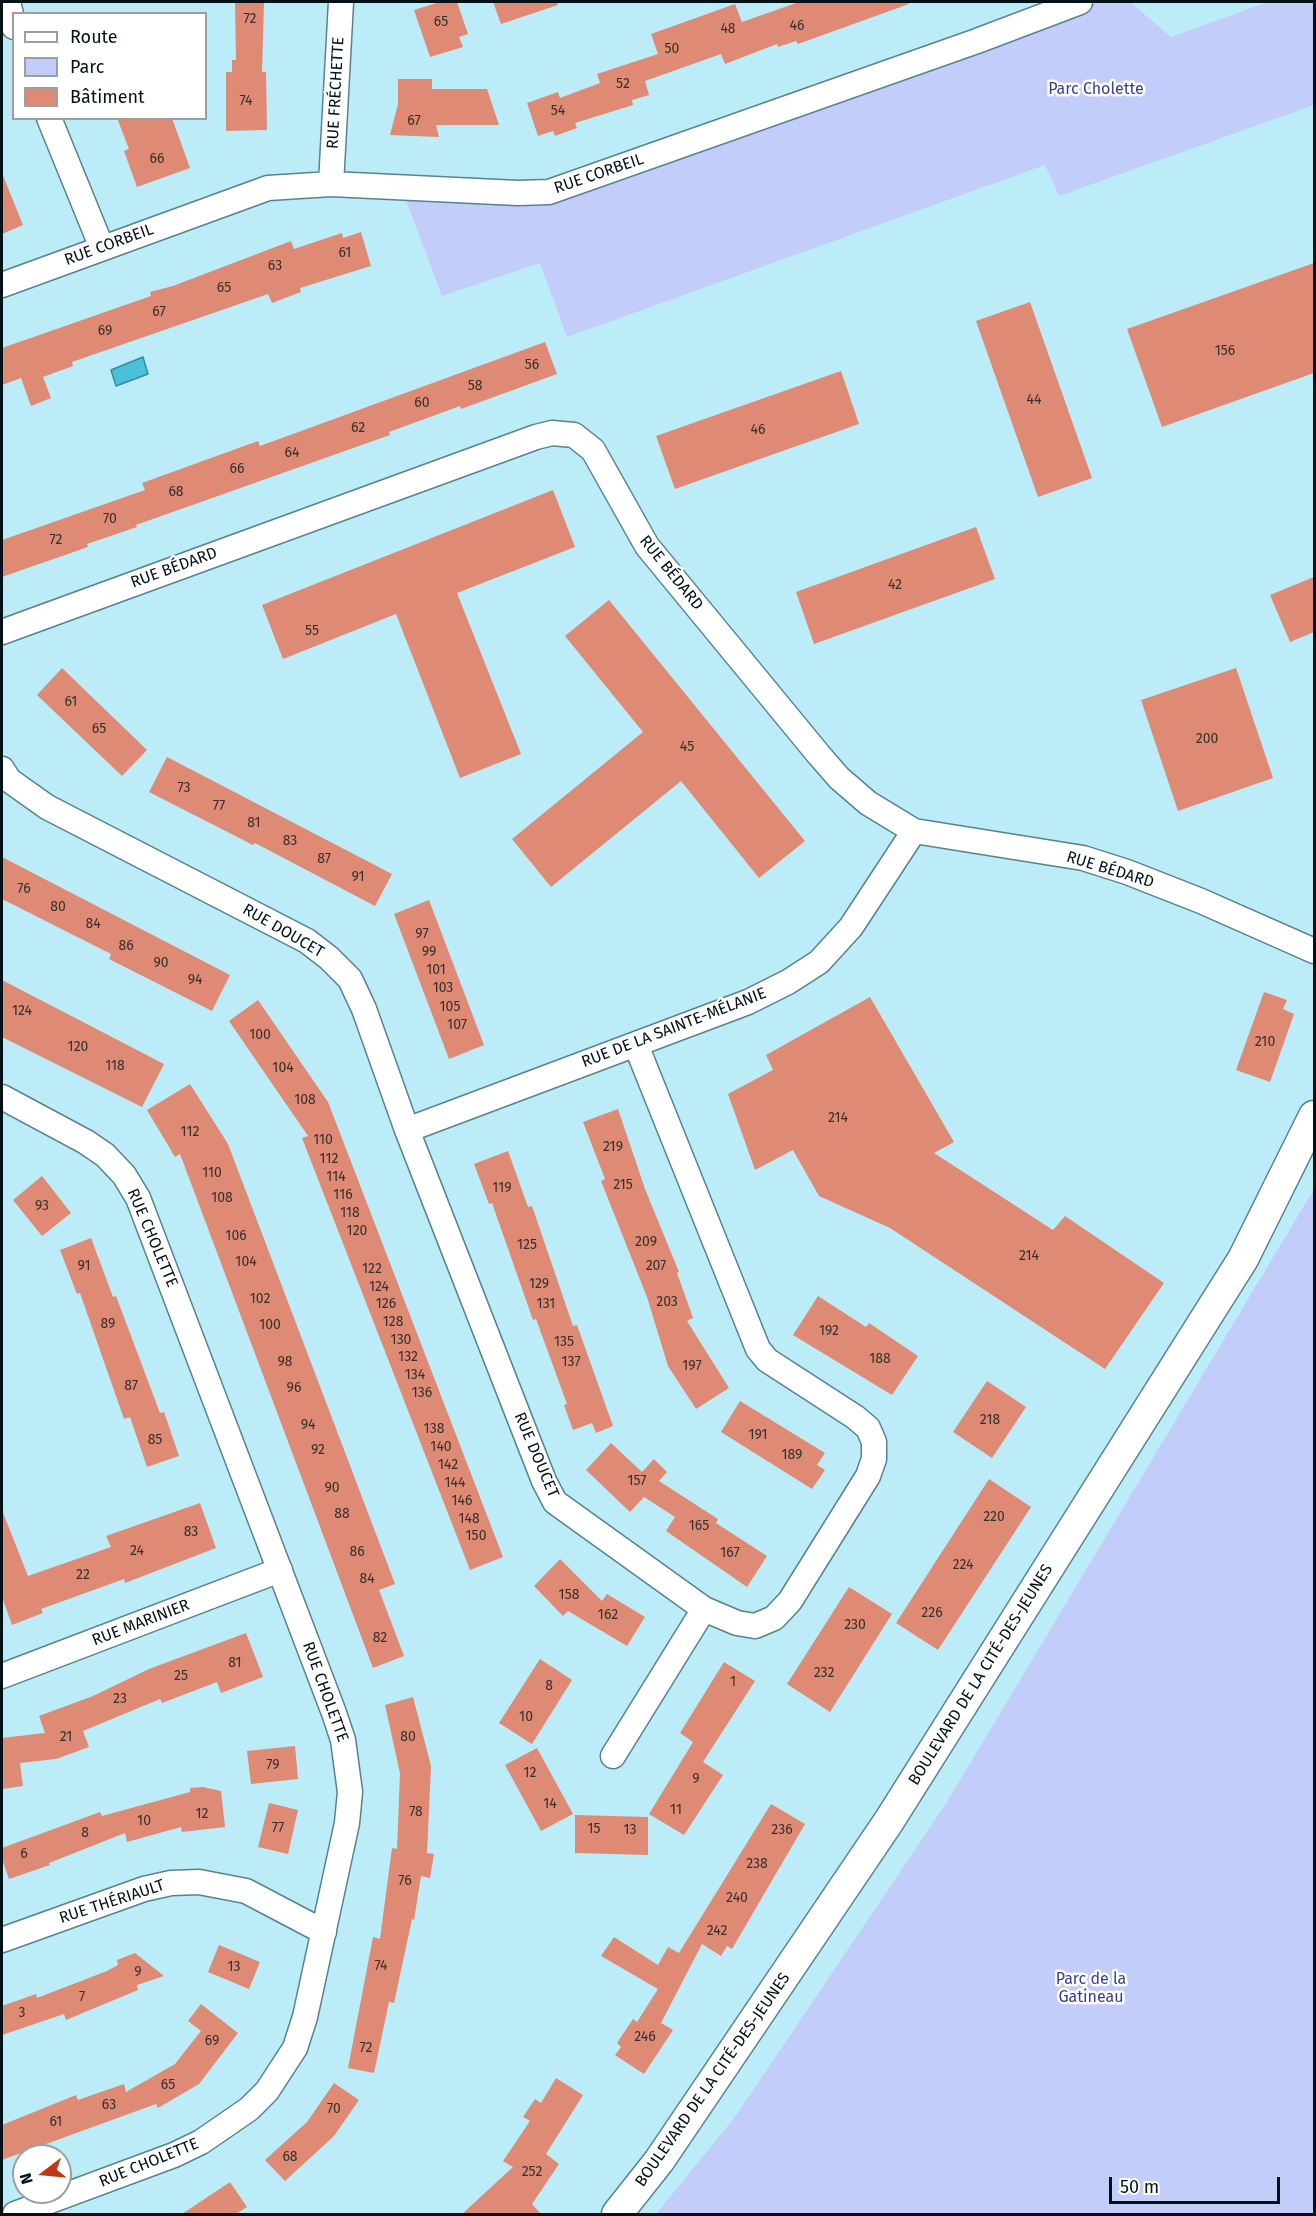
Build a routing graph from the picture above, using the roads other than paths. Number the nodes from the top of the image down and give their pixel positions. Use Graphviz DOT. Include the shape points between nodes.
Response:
graph roads {
  1 [pos="8,2"];
  2 [pos="341,2"];
  3 [pos="1080,2"];
  4 [pos="12,19"];
  5 [pos="50,120"];
  6 [pos="331,184"];
  7 [pos="102,248"];
  8 [pos="2,285"];
  9 [pos="2,632"];
  10 [pos="2,769"];
  11 [pos="914,831"];
  12 [pos="1314,951"];
  13 [pos="636,1045"];
  14 [pos="2,1097"];
  15 [pos="1314,1116"];
  16 [pos="407,1130"];
  17 [pos="280,1570"];
  18 [pos="704,1609"];
  19 [pos="2,1676"];
  20 [pos="613,1756"];
  21 [pos="324,1932"];
  22 [pos="2,1940"];
  23 [pos="15,2214"];
  24 [pos="617,2214"];
  1 -- 4 [label="street"];
  2 -- 6 [label="street, RUE FRÉCHETTE"];
  3 -- 6 [label="street, RUE CORBEIL" via="549,192"];
  5 -- 7 [label="street"];
  6 -- 7 [label="street, RUE CORBEIL" via="268,188"];
  7 -- 8 [label="street, RUE CORBEIL"];
  9 -- 11 [label="street, RUE BÉDARD" via="536,437 574,435 602,465 647,546 819,755 868,803"];
  10 -- 16 [label="street, RUE DOUCET" via="9,780 40,802 307,941 329,958 350,979 364,1009"];
  11 -- 12 [label="street, RUE BÉDARD" via="1083,858 1201,901"];
  11 -- 13 [label="street, RUE DE LA SAINTE-MÉLANIE" via="851,927 819,962 756,998"];
  13 -- 16 [label="street, RUE DE LA SAINTE-MÉLANIE"];
  13 -- 18 [label="street, RUE DOUCET" via="754,1343 767,1359 862,1422 874,1443 868,1476 790,1600 774,1618 755,1626"];
  14 -- 17 [label="street, RUE CHOLETTE" via="105,1155 138,1198"];
  15 -- 24 [label="street, BOULEVARD DE LA CITÉ-DES-JEUNES" via="1243,1259 896,1811 659,2161"];
  16 -- 18 [label="street, RUE DOUCET" via="555,1502"];
  17 -- 19 [label="street, RUE MARINIER"];
  17 -- 21 [label="street, RUE CHOLETTE" via="343,1740 348,1766 347,1822"];
  18 -- 20 [label="street"];
  21 -- 22 [label="street, RUE THÉRIAULT" via="246,1891 199,1882 144,1889"];
  21 -- 23 [label="street, RUE CHOLETTE" via="306,2017 295,2048 282,2071 249,2109 174,2156"];
}
